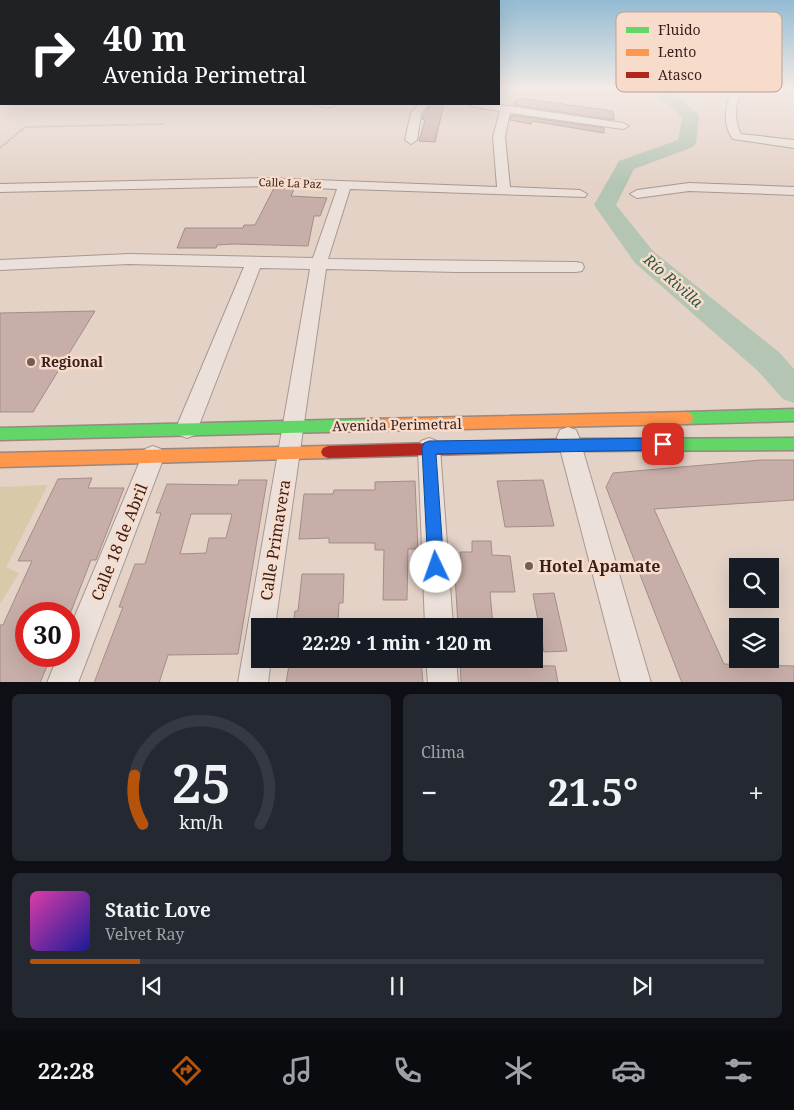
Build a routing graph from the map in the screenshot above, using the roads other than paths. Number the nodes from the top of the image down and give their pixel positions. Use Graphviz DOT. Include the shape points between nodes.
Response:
graph roads {
  1 [pos="415,121"];
  2 [pos="503,121"];
  3 [pos="587,121"];
  4 [pos="730,121"];
  5 [pos="623,126"];
  6 [pos="411,140"];
  7 [pos="794,144"];
  8 [pos="345,185"];
  9 [pos="0,188"];
  10 [pos="504,191"];
  11 [pos="794,191"];
  12 [pos="580,194"];
  13 [pos="636,194"];
  14 [pos="254,262"];
  15 [pos="319,264"];
  16 [pos="0,265"];
  17 [pos="576,267"];
  18 [pos="794,415"];
  19 [pos="293,427"];
  20 [pos="187,428"];
  21 [pos="566,433"];
  22 [pos="0,434"];
  23 [pos="793,444"];
  24 [pos="429,448"];
  25 [pos="289,453"];
  26 [pos="153,457"];
  27 [pos="0,460"];
  28 [pos="262,618"];
  29 [pos="439,618"];
  30 [pos="254,668"];
  31 [pos="441,668"];
  32 [pos="62,682"];
  33 [pos="252,682"];
  34 [pos="442,682"];
  35 [pos="636,682"];
  1 -- 6 [label="street"];
  2 -- 10 [label="street" via="499,137"];
  3 -- 5 [label="street"];
  4 -- 7 [label="street" via="732,132 737,137"];
  8 -- 9 [label="street, Calle La Paz" via="264,182"];
  8 -- 10 [label="street, Calle La Paz"];
  8 -- 15 [label="street, Calle Primavera"];
  10 -- 12 [label="street, Calle La Paz"];
  11 -- 13 [label="street" via="689,187"];
  14 -- 15 [label="street"];
  14 -- 16 [label="street" via="129,259"];
  14 -- 20 [label="street"];
  15 -- 17 [label="street"];
  15 -- 19 [label="street, Calle Primavera"];
  18 -- 21 [label="main road, Avenida Perimetral"];
  19 -- 20 [label="main road, Avenida Perimetral"];
  19 -- 21 [label="main road, Avenida Perimetral"];
  19 -- 25 [label="street, Calle Primavera"];
  20 -- 22 [label="main road, Avenida Perimetral"];
  21 -- 23 [label="main road, Avenida Perimetral"];
  21 -- 24 [label="main road, Avenida Perimetral"];
  21 -- 35 [label="street"];
  24 -- 25 [label="main road, Avenida Perimetral"];
  24 -- 29 [label="street"];
  25 -- 26 [label="main road, Avenida Perimetral"];
  25 -- 28 [label="street, Calle Primavera"];
  26 -- 27 [label="main road, Avenida Perimetral"];
  26 -- 32 [label="street, Calle 18 de Abril"];
  30 -- 33 [label="street"];
  31 -- 34 [label="street"];
}
